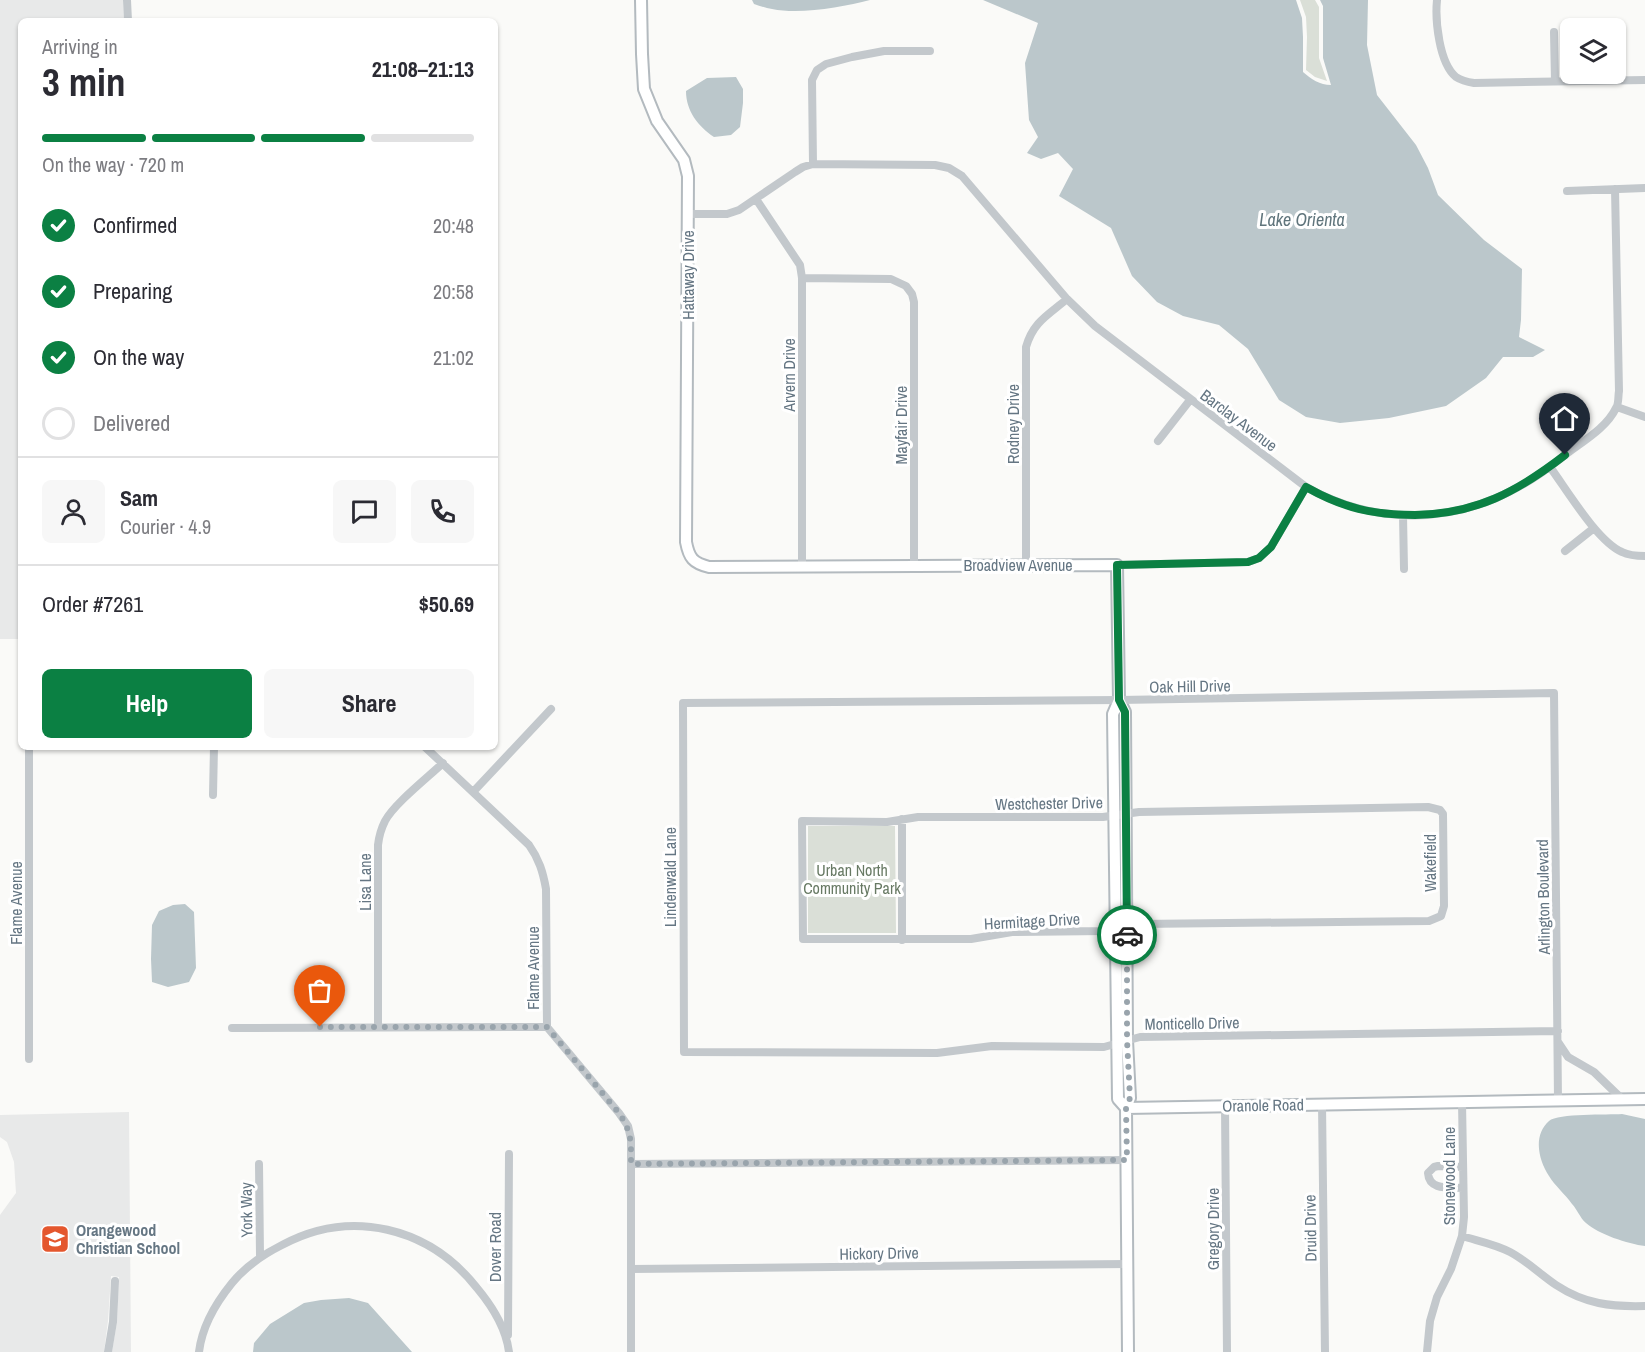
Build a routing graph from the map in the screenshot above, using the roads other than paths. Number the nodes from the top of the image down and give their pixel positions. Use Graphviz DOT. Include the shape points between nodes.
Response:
graph roads {
  1 [pos="127,0"];
  2 [pos="641,0"];
  3 [pos="1437,0"];
  4 [pos="128,18"];
  5 [pos="1554,32"];
  6 [pos="930,51"];
  7 [pos="1645,80"];
  8 [pos="1555,81"];
  9 [pos="813,164"];
  10 [pos="1615,189"];
  11 [pos="1645,189"];
  12 [pos="1567,192"];
  13 [pos="756,199"];
  14 [pos="688,214"];
  15 [pos="802,278"];
  16 [pos="1067,299"];
  17 [pos="1190,400"];
  18 [pos="1617,407"];
  19 [pos="1645,417"];
  20 [pos="1158,441"];
  21 [pos="1550,467"];
  22 [pos="1306,487"];
  23 [pos="1403,515"];
  24 [pos="1594,528"];
  25 [pos="1565,551"];
  26 [pos="1645,556"];
  27 [pos="693,559"];
  28 [pos="914,565"];
  29 [pos="1117,565"];
  30 [pos="802,566"];
  31 [pos="1026,566"];
  32 [pos="1404,569"];
  33 [pos="1554,693"];
  34 [pos="1119,700"];
  35 [pos="683,703"];
  36 [pos="551,709"];
  37 [pos="29,750"];
  38 [pos="214,750"];
  39 [pos="428,750"];
  40 [pos="443,763"];
  41 [pos="473,792"];
  42 [pos="213,795"];
  43 [pos="1440,810"];
  44 [pos="1121,814"];
  45 [pos="902,819"];
  46 [pos="1441,916"];
  47 [pos="1121,927"];
  48 [pos="803,939"];
  49 [pos="902,940"];
  50 [pos="378,1027"];
  51 [pos="547,1027"];
  52 [pos="232,1028"];
  53 [pos="1558,1031"];
  54 [pos="1122,1041"];
  55 [pos="1558,1041"];
  56 [pos="684,1052"];
  57 [pos="29,1059"];
  58 [pos="1645,1099"];
  59 [pos="1558,1100"];
  60 [pos="1623,1100"];
  61 [pos="1462,1102"];
  62 [pos="1322,1104"];
  63 [pos="1225,1106"];
  64 [pos="1126,1108"];
  65 [pos="509,1154"];
  66 [pos="1127,1160"];
  67 [pos="259,1164"];
  68 [pos="631,1164"];
  69 [pos="1463,1167"];
  70 [pos="1463,1188"];
  71 [pos="1462,1236"];
  72 [pos="260,1256"];
  73 [pos="1127,1264"];
  74 [pos="631,1269"];
  75 [pos="115,1281"];
  76 [pos="1645,1306"];
  77 [pos="508,1340"];
  78 [pos="108,1352"];
  79 [pos="199,1352"];
  80 [pos="509,1352"];
  81 [pos="632,1352"];
  82 [pos="1128,1352"];
  83 [pos="1227,1352"];
  84 [pos="1325,1352"];
  85 [pos="1427,1352"];
  1 -- 4 [label="street"];
  2 -- 14 [label="street, Hattaway Drive" via="644,89 657,121 684,160"];
  3 -- 8 [label="street" via="1440,46 1455,76 1474,83"];
  5 -- 8 [label="street"];
  6 -- 9 [label="street" via="884,51 826,64 817,70 812,80"];
  7 -- 8 [label="street"];
  9 -- 13 [label="street, Barclay Avenue"];
  9 -- 16 [label="street, Barclay Avenue" via="950,168 962,176"];
  10 -- 11 [label="street"];
  10 -- 12 [label="street"];
  10 -- 18 [label="street"];
  13 -- 14 [label="street, Barclay Avenue" via="727,214"];
  13 -- 15 [label="street, Arvern Drive" via="800,265"];
  14 -- 27 [label="street, Hattaway Drive" via="686,542"];
  15 -- 28 [label="street, Mayfair Drive" via="891,279 906,286 912,294"];
  15 -- 30 [label="street, Arvern Drive"];
  16 -- 17 [label="street, Barclay Avenue" via="1095,326"];
  16 -- 31 [label="street, Rodney Drive" via="1037,324 1026,347"];
  17 -- 20 [label="street"];
  17 -- 22 [label="street, Barclay Avenue"];
  18 -- 19 [label="street"];
  18 -- 21 [label="street, Barclay Avenue" via="1594,433"];
  21 -- 23 [label="street, Barclay Avenue" via="1521,486 1464,510"];
  21 -- 24 [label="street"];
  22 -- 23 [label="street, Barclay Avenue" via="1354,508"];
  22 -- 29 [label="street, Broadview Avenue" via="1271,547 1259,558 1248,562"];
  23 -- 32 [label="street"];
  24 -- 25 [label="street"];
  24 -- 26 [label="street" via="1609,545 1624,554"];
  27 -- 30 [label="street, Broadview Avenue" via="709,567"];
  28 -- 30 [label="street, Broadview Avenue"];
  28 -- 31 [label="street, Broadview Avenue"];
  29 -- 31 [label="street, Broadview Avenue"];
  29 -- 34 [label="street"];
  33 -- 34 [label="street, Oak Hill Drive"];
  33 -- 53 [label="street, Arlington Boulevard"];
  34 -- 35 [label="street, Oak Hill Drive"];
  34 -- 44 [label="street" via="1113,714"];
  35 -- 56 [label="street, Lindenwald Lane"];
  36 -- 41 [label="street"];
  37 -- 57 [label="street, Flame Avenue"];
  38 -- 42 [label="street"];
  39 -- 40 [label="street, Flame Avenue"];
  40 -- 41 [label="street, Flame Avenue"];
  40 -- 50 [label="street, Lisa Lane" via="393,809 380,831"];
  41 -- 51 [label="street, Flame Avenue" via="529,844 543,872"];
  43 -- 44 [label="street, Westchester Drive" via="1428,807"];
  43 -- 46 [label="street, Wakefield" via="1444,829"];
  44 -- 45 [label="street, Westchester Drive"];
  44 -- 47 [label="street"];
  45 -- 48 [label="street, Westchester Drive" via="802,821"];
  45 -- 49 [label="street"];
  46 -- 47 [label="street, Hermitage Drive" via="1429,921"];
  47 -- 49 [label="street, Hermitage Drive" via="1104,931 1012,932 971,939"];
  47 -- 54 [label="street"];
  48 -- 49 [label="street, Hermitage Drive"];
  50 -- 51 [label="street"];
  50 -- 52 [label="street"];
  51 -- 68 [label="street, Flame Avenue" via="628,1126"];
  53 -- 54 [label="street, Monticello Drive" via="1140,1037"];
  53 -- 55 [label="street, Arlington Boulevard"];
  54 -- 56 [label="street, Monticello Drive" via="1104,1047 992,1046 938,1053"];
  54 -- 64 [label="street" via="1118,1099"];
  55 -- 59 [label="street, Arlington Boulevard"];
  55 -- 60 [label="street" via="1568,1057 1594,1072"];
  58 -- 60 [label="street, Oranole Road"];
  59 -- 60 [label="street, Oranole Road"];
  59 -- 61 [label="street, Oranole Road"];
  61 -- 62 [label="street, Oranole Road"];
  61 -- 69 [label="street, Stonewood Lane"];
  62 -- 63 [label="street, Oranole Road"];
  62 -- 84 [label="street, Druid Drive"];
  63 -- 64 [label="street, Oranole Road"];
  63 -- 83 [label="street, Gregory Drive"];
  64 -- 66 [label="street"];
  65 -- 77 [label="street, Dover Road"];
  66 -- 68 [label="street"];
  66 -- 73 [label="street"];
  67 -- 72 [label="street, York Way"];
  68 -- 74 [label="street, Flame Avenue"];
  69 -- 70 [label="street, Stonewood Lane"];
  69 -- 70 [label="street" via="1434,1167 1428,1179 1437,1186"];
  70 -- 71 [label="street, Stonewood Lane"];
  71 -- 76 [label="street" via="1511,1252 1581,1299 1605,1305"];
  71 -- 85 [label="street, Stonewood Lane" via="1437,1297"];
  72 -- 77 [label="street" via="298,1236 322,1229 367,1226 392,1231 441,1253 467,1275 497,1316"];
  72 -- 79 [label="street" via="242,1271 215,1306"];
  73 -- 74 [label="street, Hickory Drive"];
  73 -- 82 [label="street"];
  74 -- 81 [label="street, Flame Avenue"];
  75 -- 78 [label="street"];
  77 -- 80 [label="street, Dover Road"];
}
